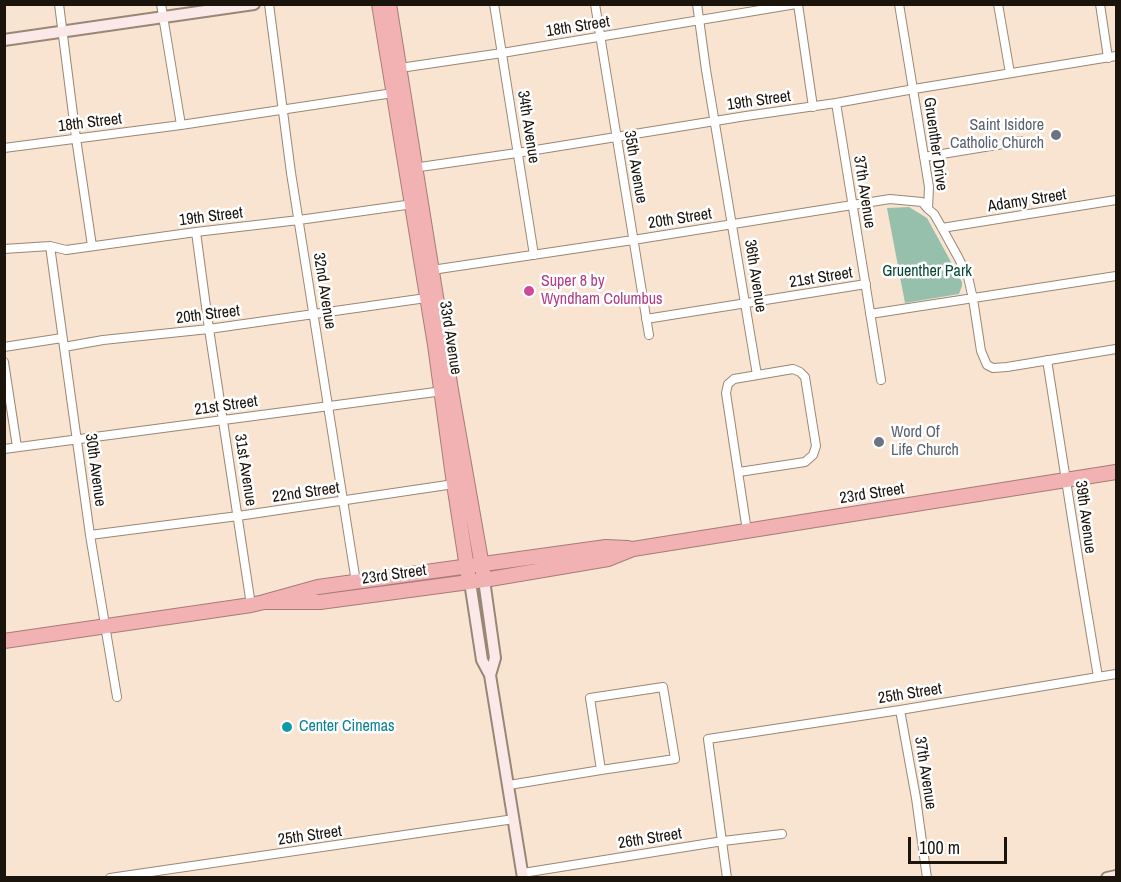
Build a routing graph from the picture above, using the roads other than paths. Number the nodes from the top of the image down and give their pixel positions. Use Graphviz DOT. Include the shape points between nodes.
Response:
graph roads {
  1 [pos="58,4"];
  2 [pos="161,4"];
  3 [pos="254,4"];
  4 [pos="269,4"];
  5 [pos="379,4"];
  6 [pos="389,4"];
  7 [pos="494,4"];
  8 [pos="595,4"];
  9 [pos="697,4"];
  10 [pos="797,4"];
  11 [pos="899,4"];
  12 [pos="998,4"];
  13 [pos="1100,4"];
  14 [pos="162,17"];
  15 [pos="700,20"];
  16 [pos="62,32"];
  17 [pos="599,37"];
  18 [pos="4,40"];
  19 [pos="502,53"];
  20 [pos="1112,57"];
  21 [pos="400,68"];
  22 [pos="1010,73"];
  23 [pos="914,88"];
  24 [pos="393,93"];
  25 [pos="836,103"];
  26 [pos="813,107"];
  27 [pos="283,110"];
  28 [pos="715,121"];
  29 [pos="181,125"];
  30 [pos="616,136"];
  31 [pos="76,138"];
  32 [pos="1021,141"];
  33 [pos="4,148"];
  34 [pos="518,153"];
  35 [pos="924,157"];
  36 [pos="411,168"];
  37 [pos="1116,200"];
  38 [pos="416,203"];
  39 [pos="853,205"];
  40 [pos="928,209"];
  41 [pos="299,220"];
  42 [pos="733,224"];
  43 [pos="942,228"];
  44 [pos="196,232"];
  45 [pos="633,240"];
  46 [pos="50,246"];
  47 [pos="92,246"];
  48 [pos="4,249"];
  49 [pos="534,255"];
  50 [pos="432,270"];
  51 [pos="1116,276"];
  52 [pos="866,284"];
  53 [pos="426,298"];
  54 [pos="973,298"];
  55 [pos="746,303"];
  56 [pos="314,314"];
  57 [pos="870,314"];
  58 [pos="646,319"];
  59 [pos="209,329"];
  60 [pos="649,334"];
  61 [pos="62,338"];
  62 [pos="4,347"];
  63 [pos="64,347"];
  64 [pos="1116,349"];
  65 [pos="1047,360"];
  66 [pos="4,362"];
  67 [pos="758,375"];
  68 [pos="881,380"];
  69 [pos="446,391"];
  70 [pos="329,407"];
  71 [pos="224,420"];
  72 [pos="77,440"];
  73 [pos="17,447"];
  74 [pos="4,449"];
  75 [pos="738,472"];
  76 [pos="1116,472"];
  77 [pos="1066,480"];
  78 [pos="454,484"];
  79 [pos="342,501"];
  80 [pos="238,516"];
  81 [pos="747,531"];
  82 [pos="90,535"];
  83 [pos="633,549"];
  84 [pos="482,565"];
  85 [pos="467,567"];
  86 [pos="484,580"];
  87 [pos="356,582"];
  88 [pos="470,582"];
  89 [pos="258,604"];
  90 [pos="105,627"];
  91 [pos="4,641"];
  92 [pos="1116,674"];
  93 [pos="490,675"];
  94 [pos="1098,677"];
  95 [pos="117,697"];
  96 [pos="900,710"];
  97 [pos="602,771"];
  98 [pos="509,785"];
  99 [pos="514,819"];
  100 [pos="782,834"];
  101 [pos="723,841"];
  102 [pos="523,875"];
  103 [pos="1116,876"];
  104 [pos="110,878"];
  105 [pos="727,878"];
  106 [pos="927,878"];
  107 [pos="1107,878"];
  1 -- 16 [label="street"];
  2 -- 14 [label="street"];
  3 -- 14 [label="main road"];
  4 -- 27 [label="street, 32nd Avenue"];
  5 -- 24 [label="highway, 33rd Avenue"];
  6 -- 21 [label="highway, 33rd Avenue"];
  7 -- 19 [label="street, 34th Avenue"];
  8 -- 17 [label="street, 35th Avenue"];
  9 -- 15 [label="street, 36th Avenue"];
  10 -- 15 [label="street, 18th Street"];
  10 -- 26 [label="street"];
  11 -- 23 [label="street, Gruenther Drive"];
  12 -- 22 [label="street"];
  13 -- 20 [label="street"];
  14 -- 16 [label="main road"];
  14 -- 29 [label="street"];
  15 -- 17 [label="street, 18th Street"];
  15 -- 28 [label="street, 36th Avenue"];
  16 -- 18 [label="main road"];
  16 -- 31 [label="street"];
  17 -- 19 [label="street, 18th Street"];
  17 -- 30 [label="street, 35th Avenue"];
  19 -- 21 [label="street, 18th Street"];
  19 -- 34 [label="street, 34th Avenue"];
  20 -- 22 [label="street, 19th Street"];
  21 -- 36 [label="highway, 33rd Avenue"];
  22 -- 23 [label="street, 19th Street"];
  23 -- 25 [label="street, 19th Street"];
  23 -- 35 [label="street, Gruenther Drive"];
  24 -- 27 [label="street, 18th Street"];
  24 -- 36 [label="highway, 33rd Avenue"];
  25 -- 26 [label="street, 19th Street"];
  25 -- 39 [label="street, 37th Avenue"];
  26 -- 28 [label="street, 19th Street"];
  27 -- 29 [label="street, 18th Street"];
  27 -- 41 [label="street, 32nd Avenue"];
  28 -- 30 [label="street, 19th Street"];
  28 -- 42 [label="street, 36th Avenue"];
  29 -- 31 [label="street, 18th Street"];
  30 -- 34 [label="street, 19th Street"];
  30 -- 45 [label="street, 35th Avenue"];
  31 -- 33 [label="street, 18th Street"];
  31 -- 47 [label="street"];
  32 -- 35 [label="street"];
  34 -- 36 [label="street, 19th Street"];
  34 -- 49 [label="street, 34th Avenue"];
  35 -- 40 [label="street, Gruenther Drive"];
  36 -- 38 [label="highway, 33rd Avenue"];
  37 -- 43 [label="street, Adamy Street"];
  38 -- 41 [label="street, 19th Street"];
  38 -- 50 [label="highway, 33rd Avenue"];
  38 -- 53 [label="highway, 33rd Avenue"];
  39 -- 40 [label="street, 20th Street" via="890,199 921,202"];
  39 -- 42 [label="street, 20th Street"];
  39 -- 52 [label="street, 37th Avenue"];
  40 -- 43 [label="street, Gruenther Drive"];
  41 -- 44 [label="street, 19th Street"];
  41 -- 56 [label="street, 32nd Avenue"];
  42 -- 45 [label="street, 20th Street"];
  42 -- 55 [label="street, 36th Avenue"];
  43 -- 54 [label="street, Gruenther Drive" via="968,277"];
  44 -- 47 [label="street, 19th Street"];
  44 -- 59 [label="street, 31st Avenue"];
  45 -- 49 [label="street, 20th Street"];
  45 -- 58 [label="street, 35th Avenue"];
  46 -- 47 [label="street, 19th Street" via="66,250"];
  46 -- 48 [label="street, 19th Street"];
  46 -- 61 [label="street, 30th Avenue"];
  49 -- 50 [label="street, 20th Street"];
  50 -- 69 [label="highway, 33rd Avenue"];
  51 -- 54 [label="street"];
  52 -- 55 [label="street, 21st Street"];
  52 -- 57 [label="street, 21st Street"];
  53 -- 56 [label="street, 20th Street"];
  53 -- 69 [label="highway, 33rd Avenue"];
  54 -- 57 [label="street"];
  54 -- 65 [label="street, Gruenther Drive" via="981,351 987,365 993,368"];
  55 -- 58 [label="street, 21st Street"];
  55 -- 67 [label="street, 36th Avenue"];
  56 -- 59 [label="street, 20th Street"];
  56 -- 70 [label="street, 32nd Avenue"];
  57 -- 68 [label="street"];
  58 -- 60 [label="street, 35th Avenue"];
  59 -- 63 [label="street, 20th Street"];
  59 -- 71 [label="street, 31st Avenue"];
  61 -- 62 [label="street"];
  61 -- 63 [label="street, 30th Avenue"];
  63 -- 72 [label="street, 30th Avenue"];
  64 -- 65 [label="street"];
  65 -- 77 [label="street, 39th Avenue"];
  66 -- 73 [label="street"];
  67 -- 75 [label="street" via="734,378 726,393"];
  67 -- 75 [label="street" via="793,369 805,377 816,446 805,462"];
  69 -- 70 [label="street, 21st Street"];
  69 -- 78 [label="highway, 33rd Avenue"];
  69 -- 84 [label="highway, 33rd Avenue"];
  70 -- 71 [label="street, 21st Street"];
  70 -- 79 [label="street, 32nd Avenue"];
  71 -- 72 [label="street, 21st Street"];
  71 -- 80 [label="street, 31st Avenue"];
  72 -- 73 [label="street, 21st Street"];
  72 -- 82 [label="street, 30th Avenue"];
  73 -- 74 [label="street, 21st Street"];
  75 -- 81 [label="street"];
  76 -- 77 [label="highway, 23rd Street"];
  77 -- 81 [label="highway, 23rd Street"];
  77 -- 94 [label="street, 39th Avenue"];
  78 -- 79 [label="street, 22nd Street"];
  78 -- 85 [label="highway, 33rd Avenue"];
  79 -- 80 [label="street, 22nd Street"];
  79 -- 87 [label="street, 32nd Avenue"];
  80 -- 82 [label="street, 22nd Street"];
  80 -- 89 [label="street, 31st Avenue"];
  81 -- 83 [label="highway, 23rd Street"];
  82 -- 90 [label="street, 30th Avenue"];
  83 -- 84 [label="highway, 23rd Street" via="606,547"];
  83 -- 86 [label="highway, 23rd Street" via="608,559"];
  84 -- 85 [label="highway, 23rd Street"];
  84 -- 86 [label="highway, 33rd Avenue"];
  85 -- 87 [label="highway, 23rd Street"];
  85 -- 88 [label="highway, 33rd Avenue"];
  86 -- 88 [label="highway, 23rd Street"];
  86 -- 93 [label="main road, 33rd Avenue" via="495,658"];
  87 -- 89 [label="highway, 23rd Street" via="318,587"];
  88 -- 89 [label="highway, 23rd Street" via="320,602"];
  88 -- 93 [label="main road, 33rd Avenue" via="482,660"];
  89 -- 90 [label="highway, 23rd Street"];
  90 -- 91 [label="highway, 23rd Street"];
  90 -- 95 [label="street, 30th Avenue"];
  92 -- 94 [label="street, 25th Street"];
  93 -- 98 [label="main road, 33rd Avenue"];
  94 -- 96 [label="street, 25th Street"];
  96 -- 101 [label="street, 25th Street" via="708,739"];
  96 -- 106 [label="street, 37th Avenue"];
  97 -- 97 [label="street" via="675,759 663,687 590,698"];
  97 -- 98 [label="street"];
  98 -- 99 [label="main road, 33rd Avenue"];
  99 -- 102 [label="main road, 33rd Avenue"];
  99 -- 104 [label="street, 25th Street"];
  100 -- 101 [label="street, 26th Street"];
  101 -- 102 [label="street, 26th Street"];
  101 -- 105 [label="street"];
  103 -- 107 [label="main road"];
}
